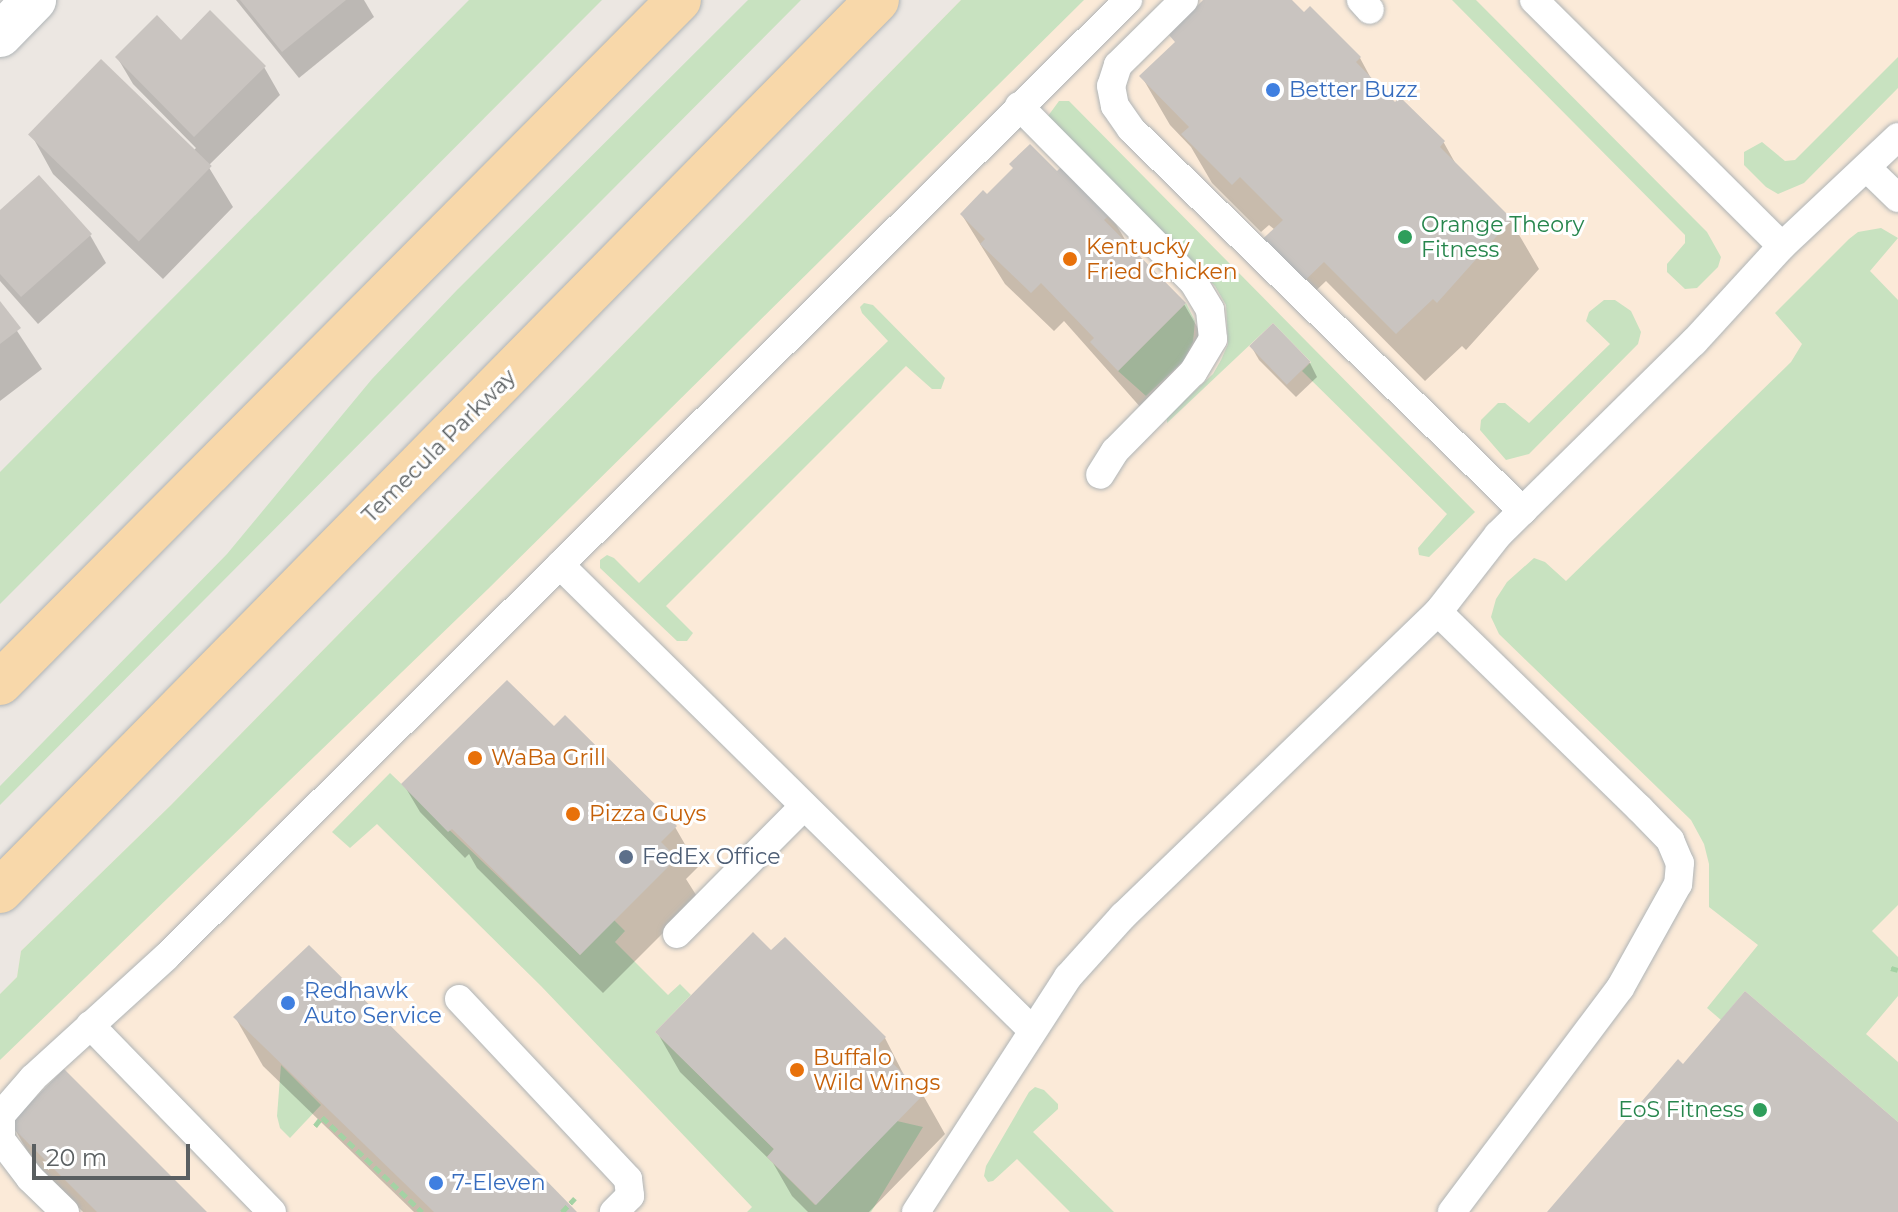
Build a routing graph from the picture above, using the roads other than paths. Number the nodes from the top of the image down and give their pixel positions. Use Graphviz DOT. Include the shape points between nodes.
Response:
graph roads {
  1 [pos="679,0"];
  2 [pos="877,0"];
  3 [pos="1128,0"];
  4 [pos="1184,0"];
  5 [pos="1534,0"];
  6 [pos="1019,106"];
  7 [pos="1898,137"];
  8 [pos="1867,168"];
  9 [pos="1898,198"];
  10 [pos="1782,246"];
  11 [pos="1100,475"];
  12 [pos="1523,511"];
  13 [pos="560,565"];
  14 [pos="1438,612"];
  15 [pos="0,683"];
  16 [pos="804,806"];
  17 [pos="0,891"];
  18 [pos="677,934"];
  19 [pos="459,999"];
  20 [pos="90,1025"];
  21 [pos="1032,1030"];
  22 [pos="65,1212"];
  23 [pos="272,1212"];
  24 [pos="614,1212"];
  25 [pos="916,1212"];
  26 [pos="1452,1212"];
  1 -- 15 [label="main road"];
  2 -- 17 [label="main road, Temecula Parkway"];
  3 -- 6 [label="lane"];
  4 -- 12 [label="lane" via="1118,65 1111,86 1115,106 1131,129"];
  5 -- 10 [label="lane"];
  6 -- 11 [label="lane" via="1194,283 1210,310 1213,339 1193,372 1115,451"];
  6 -- 13 [label="lane"];
  7 -- 8 [label="lane"];
  8 -- 9 [label="lane"];
  8 -- 10 [label="lane"];
  10 -- 12 [label="lane" via="1694,342"];
  12 -- 14 [label="lane"];
  13 -- 16 [label="lane"];
  13 -- 20 [label="lane" via="166,957"];
  14 -- 21 [label="lane" via="1123,916 1068,977"];
  14 -- 26 [label="lane" via="1670,840 1680,863 1678,884 1620,988"];
  16 -- 18 [label="lane"];
  16 -- 21 [label="lane"];
  19 -- 24 [label="lane" via="628,1179 630,1196"];
  20 -- 22 [label="lane" via="1,1115 1,1140"];
  20 -- 23 [label="lane"];
  21 -- 25 [label="lane"];
}
